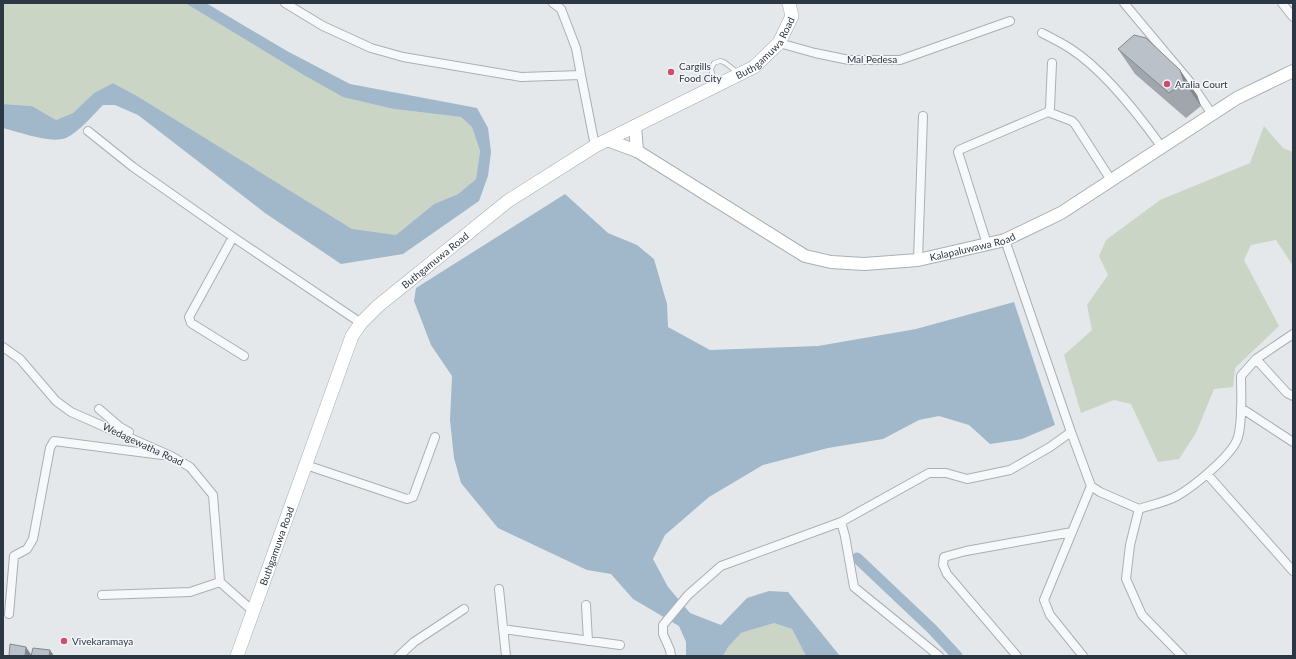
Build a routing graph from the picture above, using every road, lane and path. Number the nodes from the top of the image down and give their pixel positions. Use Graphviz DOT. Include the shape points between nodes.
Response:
graph roads {
  1 [pos="285,3"];
  2 [pos="553,3"];
  3 [pos="789,3"];
  4 [pos="1124,3"];
  5 [pos="1282,3"];
  6 [pos="1293,17"];
  7 [pos="1010,21"];
  8 [pos="1042,33"];
  9 [pos="779,43"];
  10 [pos="1052,63"];
  11 [pos="1293,70"];
  12 [pos="740,74"];
  13 [pos="581,75"];
  14 [pos="716,86"];
  15 [pos="1048,112"];
  16 [pos="1212,114"];
  17 [pos="923,116"];
  18 [pos="635,126"];
  19 [pos="88,131"];
  20 [pos="601,143"];
  21 [pos="1161,146"];
  22 [pos="637,151"];
  23 [pos="1111,180"];
  24 [pos="234,237"];
  25 [pos="1005,240"];
  26 [pos="987,244"];
  27 [pos="918,260"];
  28 [pos="361,323"];
  29 [pos="1293,334"];
  30 [pos="3,347"];
  31 [pos="244,356"];
  32 [pos="1256,359"];
  33 [pos="1293,396"];
  34 [pos="1241,408"];
  35 [pos="99,409"];
  36 [pos="1071,432"];
  37 [pos="435,437"];
  38 [pos="1293,442"];
  39 [pos="171,456"];
  40 [pos="306,465"];
  41 [pos="1207,474"];
  42 [pos="1091,486"];
  43 [pos="1139,509"];
  44 [pos="841,522"];
  45 [pos="1072,532"];
  46 [pos="1293,571"];
  47 [pos="220,582"];
  48 [pos="499,589"];
  49 [pos="102,595"];
  50 [pos="586,605"];
  51 [pos="464,609"];
  52 [pos="254,612"];
  53 [pos="9,614"];
  54 [pos="503,629"];
  55 [pos="588,641"];
  56 [pos="620,645"];
  57 [pos="237,656"];
  58 [pos="399,656"];
  59 [pos="506,656"];
  60 [pos="671,656"];
  61 [pos="939,656"];
  62 [pos="1017,656"];
  63 [pos="1083,656"];
  64 [pos="1182,656"];
  1 -- 13 [label="street" via="323,26 371,48 403,57 521,77"];
  2 -- 13 [label="street" via="561,9 576,48"];
  3 -- 9 [label="main road, Buthgamuwa Road" via="792,16"];
  4 -- 16 [label="street" via="1190,82"];
  5 -- 6 [label="street"];
  7 -- 9 [label="street, Mal Pedesa" via="900,60 849,60"];
  8 -- 21 [label="street" via="1072,49 1094,67 1117,91"];
  9 -- 12 [label="main road, Buthgamuwa Road" via="754,67"];
  10 -- 15 [label="street"];
  11 -- 16 [label="street, Kalapaluwawa Road" via="1237,98"];
  12 -- 14 [label="main road, Buthgamuwa Road"];
  12 -- 14 [label="lane" via="724,62 714,63 711,69"];
  13 -- 20 [label="street"];
  14 -- 18 [label="main road, Buthgamuwa Road"];
  15 -- 23 [label="street" via="1076,124"];
  15 -- 26 [label="street" via="958,152"];
  16 -- 21 [label="street, Kalapaluwawa Road"];
  17 -- 27 [label="street"];
  18 -- 20 [label="main road, Buthgamuwa Road"];
  18 -- 22 [label="street"];
  19 -- 24 [label="street" via="133,168"];
  20 -- 22 [label="street, Kalapaluwawa Road"];
  20 -- 28 [label="main road, Buthgamuwa Road" via="508,202 378,306"];
  21 -- 23 [label="street, Kalapaluwawa Road"];
  22 -- 27 [label="street, Kalapaluwawa Road" via="805,256 831,262 864,264"];
  23 -- 25 [label="street, Kalapaluwawa Road" via="1061,213"];
  24 -- 28 [label="street"];
  24 -- 31 [label="street" via="189,316 191,324"];
  25 -- 26 [label="street, Kalapaluwawa Road"];
  25 -- 36 [label="street"];
  26 -- 27 [label="street, Kalapaluwawa Road"];
  28 -- 40 [label="main road, Buthgamuwa Road" via="352,336"];
  29 -- 32 [label="street"];
  30 -- 39 [label="street, Wedagewatha Road" via="20,359 56,401 72,412"];
  32 -- 33 [label="street" via="1287,393"];
  32 -- 34 [label="street" via="1241,376"];
  34 -- 38 [label="street"];
  34 -- 41 [label="street" via="1238,437 1232,450"];
  35 -- 39 [label="street" via="120,428 165,450"];
  36 -- 42 [label="street"];
  36 -- 44 [label="street" via="1010,470 968,479 946,473 929,473"];
  37 -- 40 [label="street" via="413,497 407,499"];
  39 -- 47 [label="street, Wedagewatha Road" via="190,467 213,496"];
  39 -- 53 [label="street" via="54,441 50,448 33,539 27,549 14,556"];
  40 -- 52 [label="main road, Buthgamuwa Road"];
  41 -- 43 [label="street" via="1177,496"];
  41 -- 46 [label="street"];
  42 -- 43 [label="street"];
  42 -- 45 [label="street"];
  43 -- 64 [label="street" via="1130,545 1126,579 1142,615"];
  44 -- 60 [label="street" via="721,566 688,595 663,625 663,634"];
  44 -- 61 [label="street" via="854,587"];
  45 -- 62 [label="street" via="944,557 943,566 947,574"];
  45 -- 63 [label="street" via="1044,600 1050,615"];
  47 -- 49 [label="street" via="190,592"];
  47 -- 52 [label="street"];
  48 -- 54 [label="street"];
  50 -- 55 [label="street"];
  51 -- 58 [label="street" via="414,642"];
  52 -- 57 [label="main road, Buthgamuwa Road"];
  54 -- 55 [label="street"];
  54 -- 59 [label="street"];
  55 -- 56 [label="street"];
}
